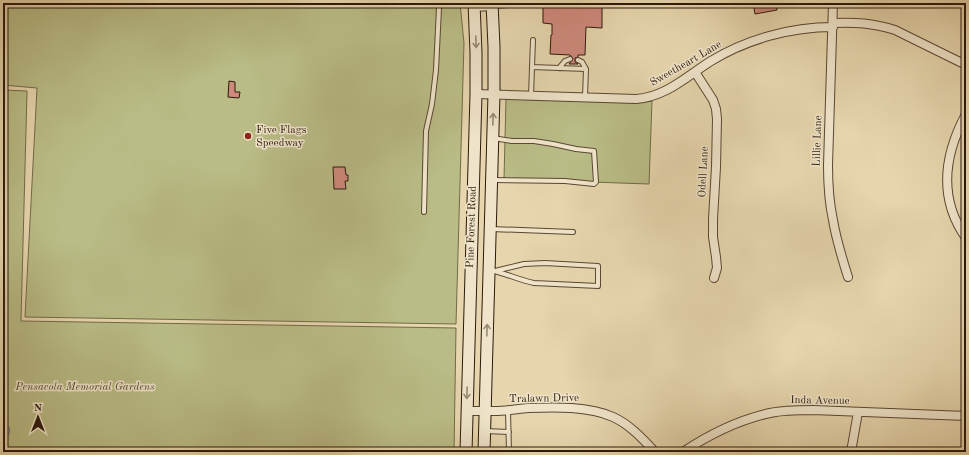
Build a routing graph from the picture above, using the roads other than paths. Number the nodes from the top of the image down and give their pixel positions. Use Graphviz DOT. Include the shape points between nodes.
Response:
graph roads {
  1 [pos="522,3"];
  2 [pos="833,3"];
  3 [pos="474,5"];
  4 [pos="492,5"];
  5 [pos="439,8"];
  6 [pos="833,25"];
  7 [pos="533,40"];
  8 [pos="570,59"];
  9 [pos="578,60"];
  10 [pos="966,65"];
  11 [pos="532,67"];
  12 [pos="559,68"];
  13 [pos="586,70"];
  14 [pos="695,72"];
  15 [pos="476,94"];
  16 [pos="494,94"];
  17 [pos="528,96"];
  18 [pos="585,97"];
  19 [pos="966,114"];
  20 [pos="493,138"];
  21 [pos="492,180"];
  22 [pos="424,212"];
  23 [pos="473,214"];
  24 [pos="491,214"];
  25 [pos="490,229"];
  26 [pos="573,232"];
  27 [pos="966,238"];
  28 [pos="492,270"];
  29 [pos="848,276"];
  30 [pos="714,278"];
  31 [pos="468,369"];
  32 [pos="486,369"];
  33 [pos="508,410"];
  34 [pos="467,411"];
  35 [pos="485,411"];
  36 [pos="858,412"];
  37 [pos="966,416"];
  38 [pos="484,431"];
  39 [pos="509,432"];
  40 [pos="466,452"];
  41 [pos="484,452"];
  42 [pos="509,452"];
  43 [pos="655,452"];
  44 [pos="684,452"];
  45 [pos="852,452"];
  1 -- 4 [label="lane"];
  2 -- 6 [label="street, Lillie Lane"];
  3 -- 4 [label="street"];
  3 -- 15 [label="main road, Pine Forest Road, one-way"];
  4 -- 16 [label="main road, Pine Forest Road"];
  5 -- 22 [label="lane" via="436,70 426,131"];
  6 -- 10 [label="street, Sweetheart Lane" via="865,23 885,26"];
  6 -- 14 [label="street, Sweetheart Lane" via="796,30 760,39 728,52"];
  6 -- 29 [label="street, Lillie Lane" via="828,183 832,219"];
  7 -- 11 [label="lane"];
  8 -- 12 [label="lane"];
  9 -- 13 [label="lane"];
  11 -- 12 [label="lane"];
  11 -- 17 [label="lane"];
  12 -- 13 [label="lane"];
  13 -- 18 [label="lane"];
  14 -- 18 [label="street, Sweetheart Lane" via="661,93 648,97"];
  14 -- 30 [label="street, Odell Lane" via="713,100 717,119 713,237 717,268"];
  15 -- 16 [label="street, Sweetheart Lane"];
  15 -- 23 [label="main road, Pine Forest Road"];
  16 -- 17 [label="street, Sweetheart Lane"];
  20 -- 16 [label="main road, Pine Forest Road, one-way"];
  17 -- 18 [label="street, Sweetheart Lane"];
  19 -- 27 [label="street" via="950,152 947,181 954,215"];
  20 -- 21 [label="main road, Pine Forest Road"];
  20 -- 21 [label="lane" via="534,141 594,151 596,182 594,184"];
  21 -- 24 [label="main road, Pine Forest Road"];
  23 -- 24 [label="main road"];
  23 -- 31 [label="main road, Pine Forest Road"];
  24 -- 25 [label="main road, Pine Forest Road"];
  25 -- 26 [label="lane"];
  25 -- 28 [label="main road, Pine Forest Road"];
  28 -- 28 [label="lane" via="534,283 598,286 598,266 545,263"];
  32 -- 28 [label="main road, Pine Forest Road, one-way"];
  31 -- 32 [label="main road"];
  31 -- 34 [label="main road, Pine Forest Road, one-way"];
  32 -- 35 [label="main road, Pine Forest Road"];
  33 -- 35 [label="street, Tralawn Drive"];
  33 -- 39 [label="lane"];
  33 -- 43 [label="street, Tralawn Drive" via="557,408 601,412 625,424"];
  34 -- 35 [label="street, Tralawn Drive"];
  34 -- 40 [label="main road, Pine Forest Road"];
  35 -- 38 [label="main road, Pine Forest Road"];
  36 -- 37 [label="street, Inda Avenue"];
  36 -- 44 [label="street, Inda Avenue" via="813,410 771,413 735,424 704,438"];
  36 -- 45 [label="street"];
  38 -- 39 [label="lane"];
  38 -- 41 [label="main road, Pine Forest Road"];
  39 -- 42 [label="lane"];
}
